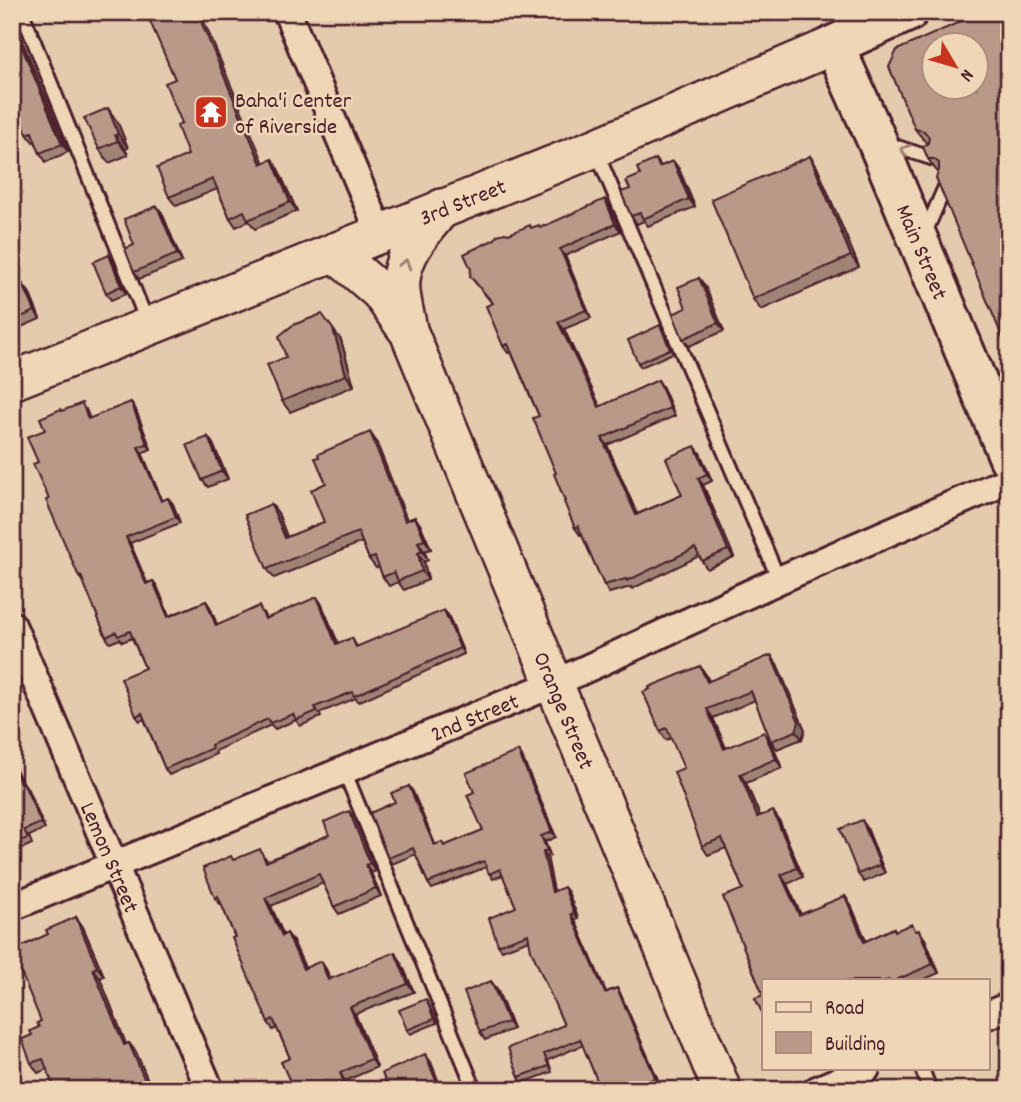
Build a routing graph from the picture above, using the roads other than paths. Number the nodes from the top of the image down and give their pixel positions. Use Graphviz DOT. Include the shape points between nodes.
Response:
graph roads {
  1 [pos="23,12"];
  2 [pos="287,12"];
  3 [pos="908,12"];
  4 [pos="834,45"];
  5 [pos="877,141"];
  6 [pos="594,148"];
  7 [pos="934,159"];
  8 [pos="946,187"];
  9 [pos="442,208"];
  10 [pos="380,233"];
  11 [pos="920,246"];
  12 [pos="334,252"];
  13 [pos="149,326"];
  14 [pos="408,330"];
  15 [pos="14,382"];
  16 [pos="1009,458"];
  17 [pos="1009,480"];
  18 [pos="779,580"];
  19 [pos="12,625"];
  20 [pos="553,684"];
  21 [pos="344,770"];
  22 [pos="115,864"];
  23 [pos="12,907"];
  24 [pos="1009,1006"];
  25 [pos="990,1014"];
  26 [pos="864,1070"];
  27 [pos="922,1070"];
  28 [pos="210,1090"];
  29 [pos="475,1090"];
  30 [pos="722,1090"];
  31 [pos="817,1090"];
  32 [pos="930,1090"];
  1 -- 13 [label="lane"];
  2 -- 10 [label="street"];
  3 -- 4 [label="main road, 3rd Street"];
  4 -- 5 [label="main road, Main Street"];
  4 -- 6 [label="street, 3rd Street"];
  7 -- 5 [label="lane, one-way"];
  5 -- 11 [label="main road, Main Street"];
  6 -- 9 [label="street, 3rd Street"];
  6 -- 18 [label="lane"];
  8 -- 11 [label="lane"];
  9 -- 10 [label="street, 3rd Street"];
  14 -- 9 [label="street, Orange Street, one-way" via="401,281 408,252"];
  10 -- 12 [label="street, 3rd Street"];
  11 -- 16 [label="main road, Main Street"];
  12 -- 13 [label="street, 3rd Street"];
  12 -- 14 [label="street, Orange Street" via="380,292"];
  13 -- 15 [label="street, 3rd Street"];
  14 -- 20 [label="street, Orange Street"];
  17 -- 18 [label="street, 2nd Street"];
  18 -- 20 [label="street, 2nd Street"];
  19 -- 22 [label="street, Lemon Street"];
  20 -- 21 [label="street, 2nd Street"];
  20 -- 30 [label="street, Orange Street"];
  21 -- 22 [label="street, 2nd Street"];
  21 -- 29 [label="lane"];
  22 -- 23 [label="street, 2nd Street"];
  22 -- 28 [label="street, Lemon Street"];
  24 -- 25 [label="street"];
  26 -- 31 [label="street"];
  27 -- 32 [label="lane"];
}
